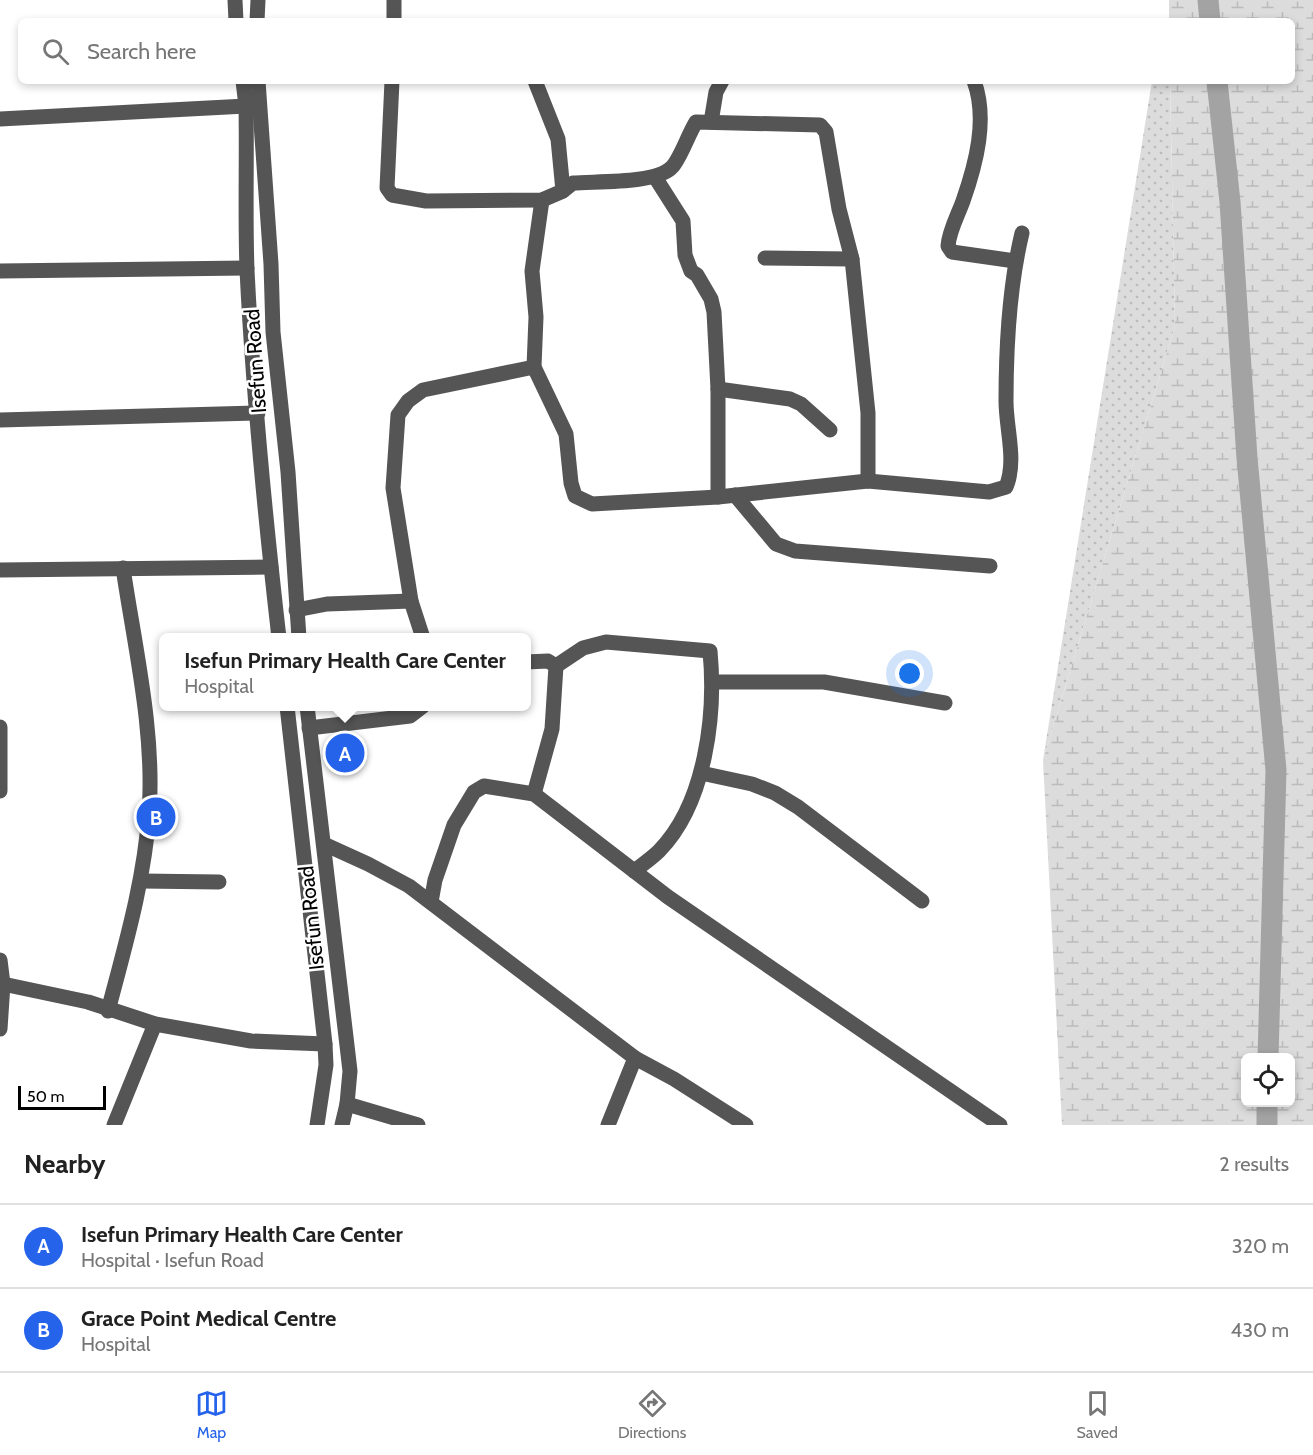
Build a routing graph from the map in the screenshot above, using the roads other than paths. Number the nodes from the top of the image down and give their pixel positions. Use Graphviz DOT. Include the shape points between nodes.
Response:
graph roads {
  1 [pos="235,0"];
  2 [pos="258,0"];
  3 [pos="394,0"];
  4 [pos="236,18"];
  5 [pos="257,18"];
  6 [pos="394,18"];
  7 [pos="243,84"];
  8 [pos="258,84"];
  9 [pos="392,84"];
  10 [pos="536,84"];
  11 [pos="720,84"];
  12 [pos="975,84"];
  13 [pos="246,106"];
  14 [pos="0,119"];
  15 [pos="711,122"];
  16 [pos="655,177"];
  17 [pos="563,191"];
  18 [pos="542,200"];
  19 [pos="1022,233"];
  20 [pos="765,258"];
  21 [pos="852,259"];
  22 [pos="1016,261"];
  23 [pos="247,268"];
  24 [pos="0,271"];
  25 [pos="534,368"];
  26 [pos="718,389"];
  27 [pos="258,413"];
  28 [pos="0,420"];
  29 [pos="830,430"];
  30 [pos="868,481"];
  31 [pos="735,495"];
  32 [pos="718,497"];
  33 [pos="990,566"];
  34 [pos="271,567"];
  35 [pos="123,568"];
  36 [pos="0,570"];
  37 [pos="411,601"];
  38 [pos="296,610"];
  39 [pos="278,633"];
  40 [pos="298,633"];
  41 [pos="421,633"];
  42 [pos="531,662"];
  43 [pos="556,666"];
  44 [pos="713,682"];
  45 [pos="945,703"];
  46 [pos="288,711"];
  47 [pos="307,711"];
  48 [pos="416,711"];
  49 [pos="0,727"];
  50 [pos="309,728"];
  51 [pos="701,773"];
  52 [pos="0,791"];
  53 [pos="534,794"];
  54 [pos="324,844"];
  55 [pos="634,871"];
  56 [pos="435,880"];
  57 [pos="141,881"];
  58 [pos="219,882"];
  59 [pos="409,886"];
  60 [pos="432,902"];
  61 [pos="922,902"];
  62 [pos="0,960"];
  63 [pos="3,984"];
  64 [pos="108,1011"];
  65 [pos="155,1024"];
  66 [pos="0,1029"];
  67 [pos="325,1044"];
  68 [pos="635,1058"];
  69 [pos="347,1104"];
  70 [pos="114,1125"];
  71 [pos="317,1125"];
  72 [pos="342,1125"];
  73 [pos="418,1125"];
  74 [pos="608,1125"];
  75 [pos="746,1125"];
  76 [pos="1000,1125"];
  1 -- 4 [label="street"];
  2 -- 5 [label="street"];
  3 -- 6 [label="street"];
  7 -- 13 [label="street, Isefun Road"];
  8 -- 38 [label="street, Isefun Road" via="273,332 288,472"];
  9 -- 18 [label="street" via="386,181 392,195 426,201"];
  10 -- 17 [label="street" via="558,139"];
  11 -- 15 [label="street"];
  12 -- 22 [label="street" via="982,118 967,189 948,246 952,252"];
  13 -- 14 [label="street"];
  13 -- 23 [label="street, Isefun Road"];
  15 -- 16 [label="street" via="696,122 673,166"];
  15 -- 21 [label="street" via="820,125 826,132"];
  16 -- 17 [label="street" via="573,183"];
  16 -- 26 [label="street" via="683,221 685,255 691,271 698,275 711,298"];
  17 -- 18 [label="street"];
  18 -- 25 [label="street" via="532,270 537,317"];
  19 -- 22 [label="street"];
  20 -- 21 [label="street"];
  21 -- 30 [label="street" via="868,413"];
  22 -- 30 [label="street" via="1006,358 1012,474 1006,487 989,492"];
  23 -- 24 [label="street"];
  23 -- 27 [label="street, Isefun Road"];
  25 -- 32 [label="street" via="566,434 575,496 592,504"];
  25 -- 37 [label="street" via="423,390 398,415 393,489"];
  26 -- 29 [label="street" via="790,399"];
  26 -- 32 [label="street"];
  27 -- 28 [label="street"];
  27 -- 34 [label="street, Isefun Road"];
  30 -- 31 [label="street"];
  31 -- 32 [label="street"];
  31 -- 33 [label="street" via="776,544 795,551"];
  34 -- 35 [label="street"];
  34 -- 39 [label="street, Isefun Road"];
  35 -- 36 [label="street"];
  35 -- 57 [label="street" via="149,737 149,813"];
  37 -- 38 [label="street" via="327,604"];
  37 -- 41 [label="street"];
  38 -- 40 [label="street, Isefun Road"];
  42 -- 43 [label="street" via="548,661"];
  43 -- 44 [label="street" via="584,648 606,642 710,651"];
  43 -- 53 [label="street" via="552,729"];
  44 -- 45 [label="street" via="824,682"];
  44 -- 51 [label="street"];
  46 -- 67 [label="street, Isefun Road"];
  47 -- 50 [label="street, Isefun Road"];
  48 -- 50 [label="street" via="410,716"];
  49 -- 52 [label="street"];
  50 -- 54 [label="street, Isefun Road"];
  51 -- 55 [label="street" via="678,825 660,850"];
  51 -- 61 [label="street" via="775,793"];
  53 -- 55 [label="street"];
  53 -- 56 [label="street" via="484,786 474,792 454,825"];
  54 -- 59 [label="street"];
  54 -- 69 [label="street, Isefun Road" via="350,1071"];
  55 -- 76 [label="street"];
  56 -- 59 [label="street"];
  56 -- 60 [label="street"];
  57 -- 58 [label="street"];
  57 -- 64 [label="street"];
  59 -- 60 [label="street"];
  60 -- 68 [label="street"];
  62 -- 63 [label="street"];
  63 -- 64 [label="street" via="88,1002"];
  63 -- 66 [label="street"];
  64 -- 65 [label="street"];
  65 -- 67 [label="street" via="251,1041"];
  65 -- 70 [label="street"];
  67 -- 71 [label="street, Isefun Road" via="326,1065"];
  68 -- 74 [label="street"];
  68 -- 75 [label="street"];
  69 -- 72 [label="street, Isefun Road"];
  69 -- 73 [label="street"];
}
